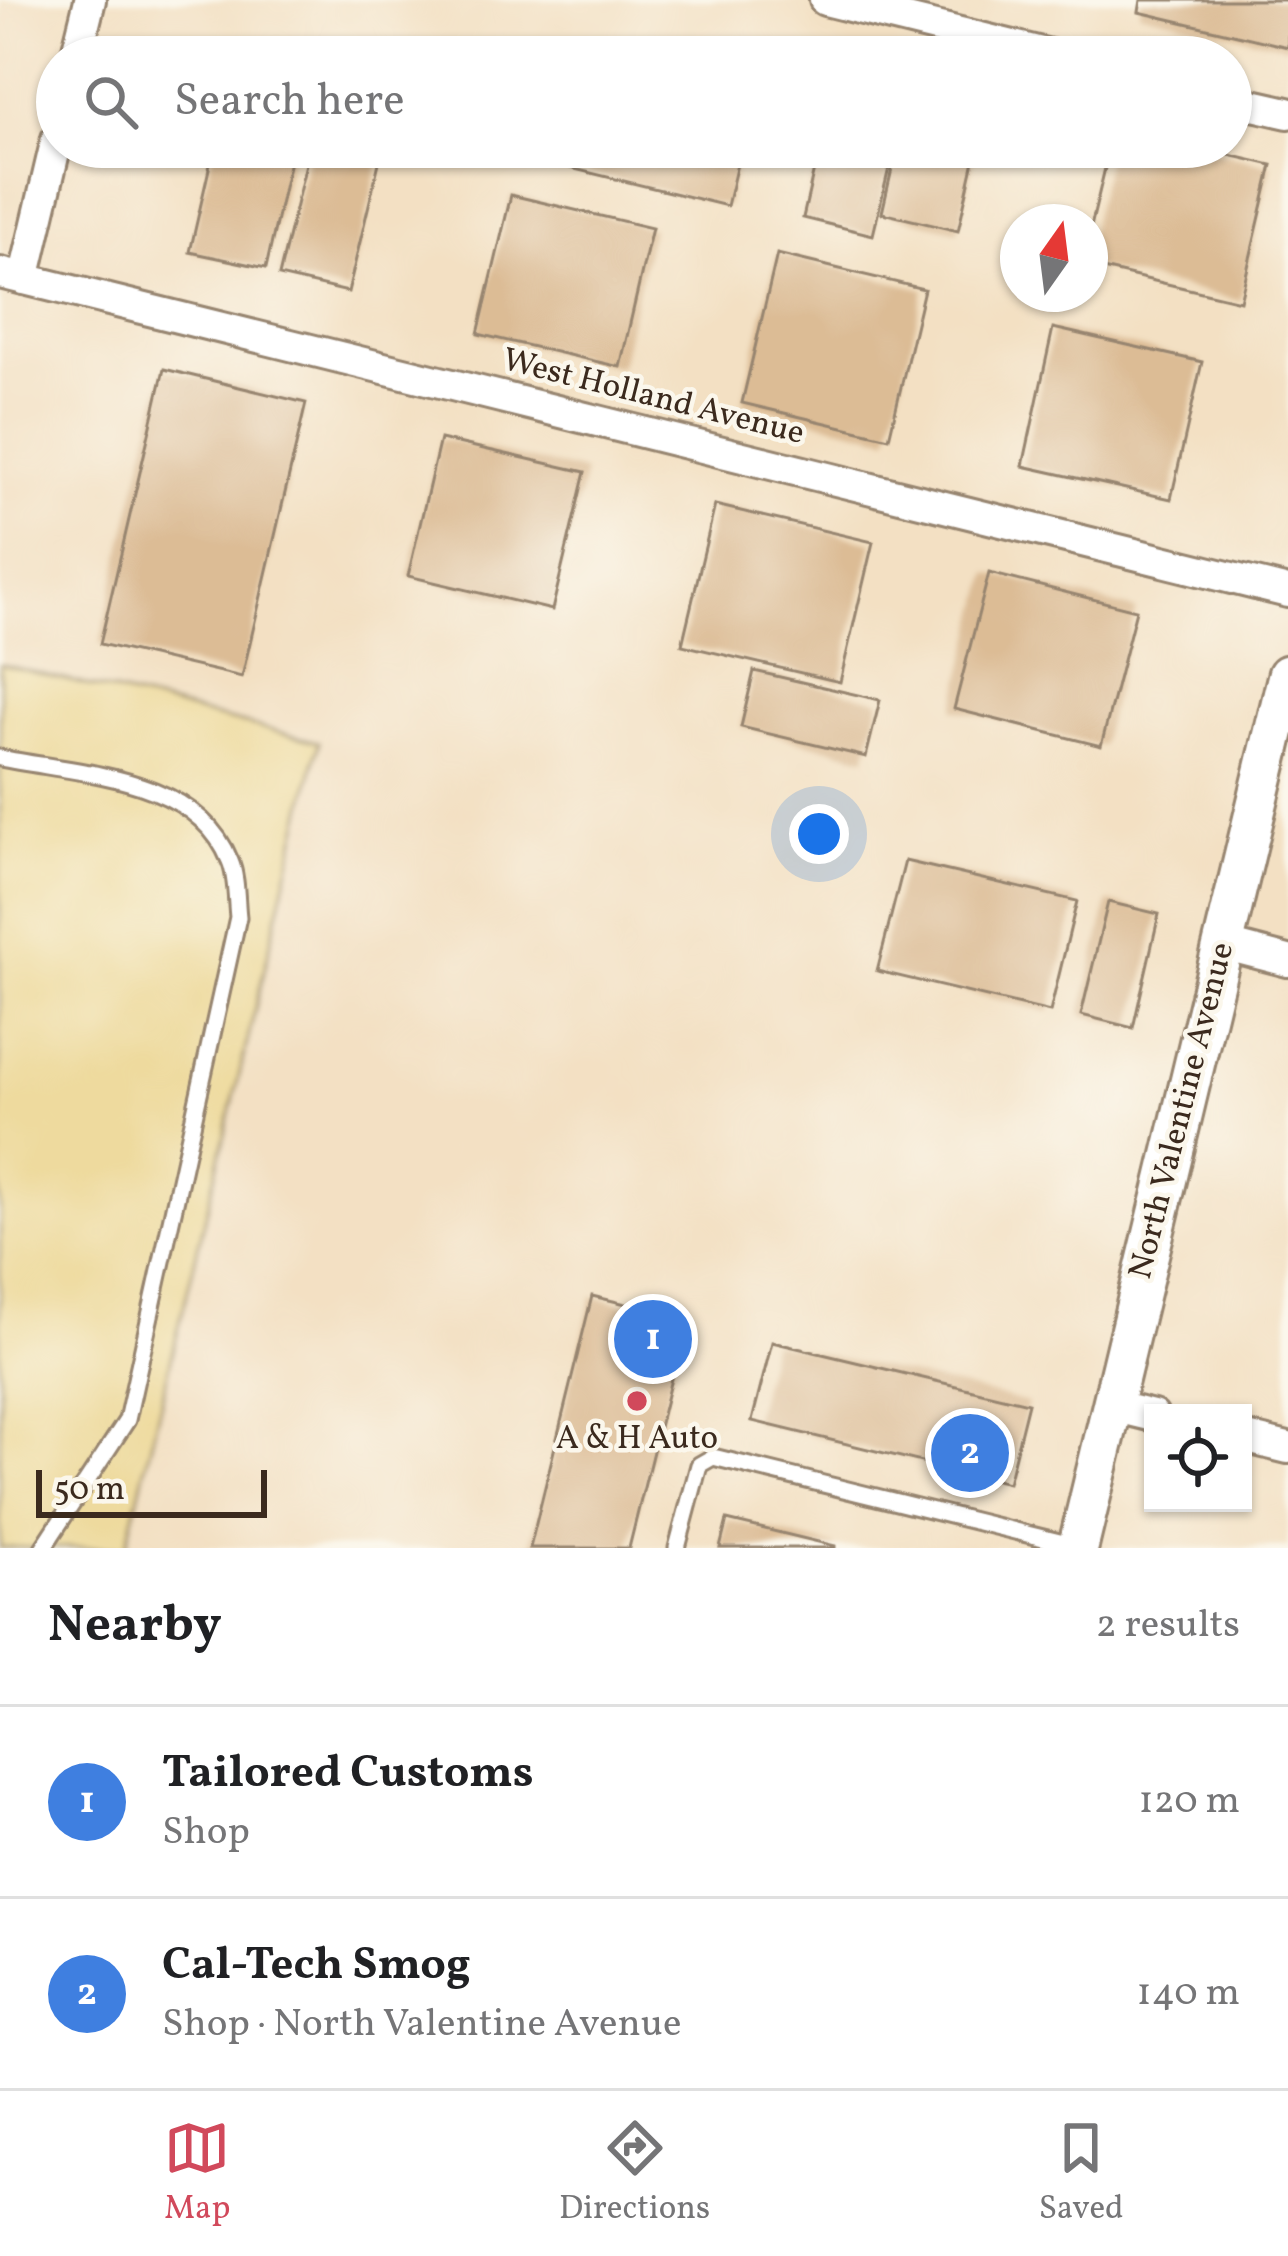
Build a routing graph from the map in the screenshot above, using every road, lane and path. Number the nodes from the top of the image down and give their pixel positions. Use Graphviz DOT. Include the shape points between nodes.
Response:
graph roads {
  1 [pos="90,0"];
  2 [pos="825,0"];
  3 [pos="81,36"];
  4 [pos="972,36"];
  5 [pos="1252,105"];
  6 [pos="1288,113"];
  7 [pos="47,168"];
  8 [pos="12,276"];
  9 [pos="1288,592"];
  10 [pos="1288,675"];
  11 [pos="0,758"];
  12 [pos="1223,944"];
  13 [pos="1288,961"];
  14 [pos="1112,1406"];
  15 [pos="1144,1413"];
  16 [pos="1252,1439"];
  17 [pos="1288,1448"];
  18 [pos="1078,1547"];
  19 [pos="43,1548"];
  20 [pos="677,1548"];
  1 -- 3 [label="street"];
  2 -- 4 [label="street"];
  5 -- 6 [label="street"];
  7 -- 8 [label="street"];
  8 -- 9 [label="street, West Holland Avenue"];
  10 -- 12 [label="street, North Valentine Avenue"];
  11 -- 19 [label="lane" via="146,787 185,805 232,863 238,917 127,1420"];
  12 -- 13 [label="street"];
  12 -- 14 [label="street, North Valentine Avenue"];
  14 -- 15 [label="street"];
  14 -- 18 [label="street, North Valentine Avenue"];
  16 -- 17 [label="street"];
  18 -- 20 [label="lane" via="713,1457 698,1466"];
}
